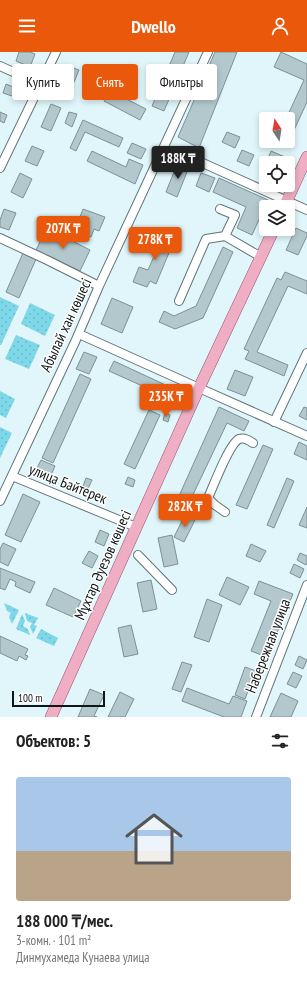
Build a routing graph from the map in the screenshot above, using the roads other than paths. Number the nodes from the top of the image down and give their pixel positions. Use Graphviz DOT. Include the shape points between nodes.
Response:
graph roads {
  1 [pos="56,52"];
  2 [pos="208,52"];
  3 [pos="50,64"];
  4 [pos="0,66"];
  5 [pos="12,71"];
  6 [pos="32,100"];
  7 [pos="185,155"];
  8 [pos="307,157"];
  9 [pos="0,168"];
  10 [pos="278,200"];
  11 [pos="288,200"];
  12 [pos="295,207"];
  13 [pos="220,209"];
  14 [pos="307,210"];
  15 [pos="225,236"];
  16 [pos="271,236"];
  17 [pos="0,238"];
  18 [pos="261,257"];
  19 [pos="100,286"];
  20 [pos="179,301"];
  21 [pos="79,334"];
  22 [pos="307,354"];
  23 [pos="199,388"];
  24 [pos="274,422"];
  25 [pos="307,436"];
  26 [pos="253,443"];
  27 [pos="12,476"];
  28 [pos="0,501"];
  29 [pos="225,512"];
  30 [pos="136,527"];
  31 [pos="138,556"];
  32 [pos="307,585"];
  33 [pos="172,590"];
  34 [pos="51,717"];
  35 [pos="256,717"];
  1 -- 3 [label="street"];
  2 -- 19 [label="street, Абылай хан көшесі"];
  4 -- 5 [label="street"];
  6 -- 9 [label="street"];
  7 -- 10 [label="street"];
  8 -- 11 [label="main road"];
  12 -- 14 [label="street"];
  13 -- 15 [label="street" via="235,215"];
  15 -- 18 [label="street"];
  15 -- 20 [label="street" via="206,239"];
  16 -- 18 [label="main road, Мұхтар Әуезов көшесі"];
  17 -- 19 [label="street"];
  18 -- 23 [label="main road, Мұхтар Әуезов көшесі"];
  19 -- 21 [label="street, Абылай хан көшесі"];
  21 -- 23 [label="street"];
  21 -- 27 [label="street, Абылай хан көшесі"];
  22 -- 24 [label="street"];
  23 -- 24 [label="street"];
  23 -- 30 [label="main road, Мұхтар Әуезов көшесі"];
  24 -- 25 [label="street"];
  26 -- 29 [label="street" via="243,438 234,443 208,498"];
  27 -- 28 [label="street, Абылай хан көшесі"];
  27 -- 30 [label="street, улица Байтерек"];
  30 -- 34 [label="main road, Мұхтар Әуезов көшесі"];
  31 -- 33 [label="street"];
  32 -- 35 [label="street, Набережная улица"];
}
